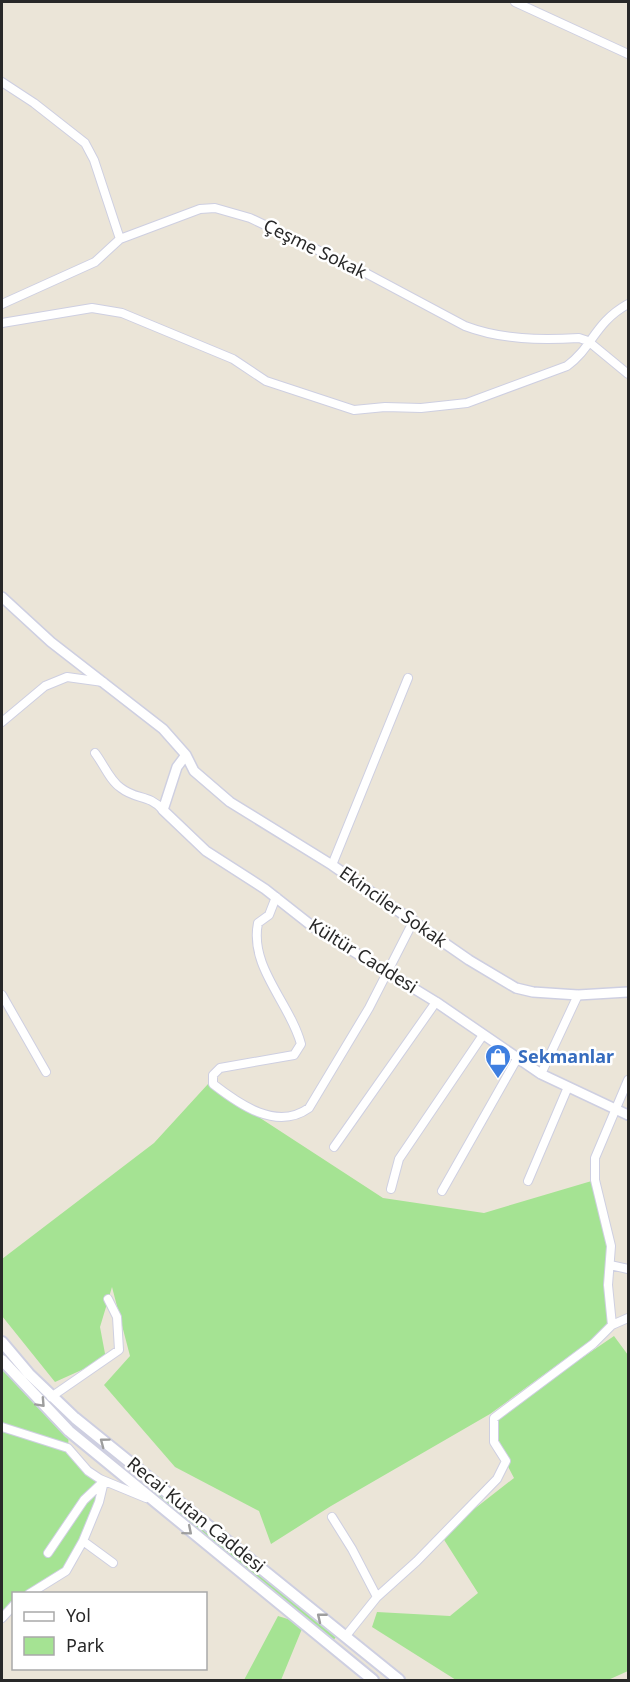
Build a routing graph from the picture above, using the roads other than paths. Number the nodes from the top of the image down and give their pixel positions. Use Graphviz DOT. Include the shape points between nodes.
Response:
graph roads {
  1 [pos="515,2"];
  2 [pos="628,54"];
  3 [pos="2,82"];
  4 [pos="120,239"];
  5 [pos="2,304"];
  6 [pos="628,304"];
  7 [pos="2,323"];
  8 [pos="588,341"];
  9 [pos="628,374"];
  10 [pos="2,597"];
  11 [pos="408,678"];
  12 [pos="104,682"];
  13 [pos="2,722"];
  14 [pos="95,753"];
  15 [pos="186,755"];
  16 [pos="163,810"];
  17 [pos="332,865"];
  18 [pos="276,897"];
  19 [pos="414,920"];
  20 [pos="386,972"];
  21 [pos="628,992"];
  22 [pos="2,995"];
  23 [pos="578,995"];
  24 [pos="436,1002"];
  25 [pos="483,1035"];
  26 [pos="518,1057"];
  27 [pos="46,1072"];
  28 [pos="541,1074"];
  29 [pos="628,1080"];
  30 [pos="568,1088"];
  31 [pos="616,1109"];
  32 [pos="628,1114"];
  33 [pos="334,1147"];
  34 [pos="528,1181"];
  35 [pos="391,1189"];
  36 [pos="442,1191"];
  37 [pos="610,1265"];
  38 [pos="628,1269"];
  39 [pos="108,1299"];
  40 [pos="628,1318"];
  41 [pos="612,1326"];
  42 [pos="2,1342"];
  43 [pos="2,1360"];
  44 [pos="51,1397"];
  45 [pos="2,1427"];
  46 [pos="104,1481"];
  47 [pos="151,1500"];
  48 [pos="332,1518"];
  49 [pos="83,1541"];
  50 [pos="48,1553"];
  51 [pos="113,1563"];
  52 [pos="31,1592"];
  53 [pos="377,1597"];
  54 [pos="345,1637"];
  55 [pos="373,1680"];
  56 [pos="399,1680"];
  1 -- 2 [label="street"];
  3 -- 4 [label="street" via="85,143"];
  4 -- 5 [label="street, Çeşme Sokak" via="95,262"];
  4 -- 8 [label="street, Çeşme Sokak" via="200,209 233,211 482,333"];
  6 -- 8 [label="street" via="605,320"];
  7 -- 8 [label="street" via="92,308 123,313 233,359 266,381 354,410 421,408 474,401 567,366"];
  8 -- 9 [label="street"];
  10 -- 12 [label="street, Ekinciler Sokak" via="51,642"];
  11 -- 17 [label="street"];
  12 -- 13 [label="street" via="67,677 45,686"];
  12 -- 15 [label="street, Ekinciler Sokak" via="163,729"];
  14 -- 16 [label="street" via="119,788 153,800"];
  15 -- 16 [label="street" via="177,767"];
  15 -- 17 [label="street, Ekinciler Sokak" via="194,771 230,801"];
  16 -- 18 [label="street, Kültür Caddesi" via="206,851"];
  17 -- 19 [label="street, Ekinciler Sokak"];
  18 -- 20 [label="street, Kültür Caddesi" via="312,926"];
  18 -- 20 [label="street" via="269,915 258,923 255,939 264,969 295,1024 301,1044 294,1055 283,1059 220,1068 213,1075 213,1084 224,1092 263,1116 296,1117 309,1108"];
  19 -- 20 [label="street"];
  19 -- 23 [label="street, Ekinciler Sokak" via="516,988"];
  20 -- 24 [label="street, Kültür Caddesi"];
  21 -- 23 [label="street, Ekinciler Sokak"];
  22 -- 27 [label="street"];
  23 -- 28 [label="street"];
  24 -- 25 [label="street, Kültür Caddesi"];
  24 -- 33 [label="street"];
  25 -- 26 [label="street, Kültür Caddesi"];
  25 -- 35 [label="street" via="399,1159"];
  26 -- 28 [label="street, Kültür Caddesi"];
  26 -- 36 [label="street"];
  28 -- 30 [label="street, Kültür Caddesi"];
  29 -- 31 [label="street"];
  30 -- 31 [label="street, Kültür Caddesi"];
  30 -- 34 [label="street"];
  31 -- 32 [label="street, Kültür Caddesi"];
  31 -- 37 [label="street" via="595,1158 595,1180 611,1246"];
  37 -- 38 [label="street"];
  37 -- 41 [label="street"];
  39 -- 44 [label="street" via="117,1317 119,1350"];
  40 -- 41 [label="street"];
  41 -- 53 [label="street" via="494,1418 494,1442 506,1461 497,1479"];
  42 -- 44 [label="main road, Recai Kutan Caddesi"];
  43 -- 47 [label="main road, Recai Kutan Caddesi, one-way" via="51,1415"];
  54 -- 44 [label="main road, Recai Kutan Caddesi, one-way"];
  45 -- 46 [label="street" via="68,1448 88,1471"];
  46 -- 47 [label="street"];
  46 -- 49 [label="street"];
  46 -- 50 [label="street" via="84,1500"];
  47 -- 55 [label="main road, Recai Kutan Caddesi, one-way"];
  48 -- 53 [label="street"];
  49 -- 51 [label="street"];
  49 -- 52 [label="street" via="66,1571"];
  53 -- 54 [label="street"];
  54 -- 56 [label="main road, Recai Kutan Caddesi"];
}
